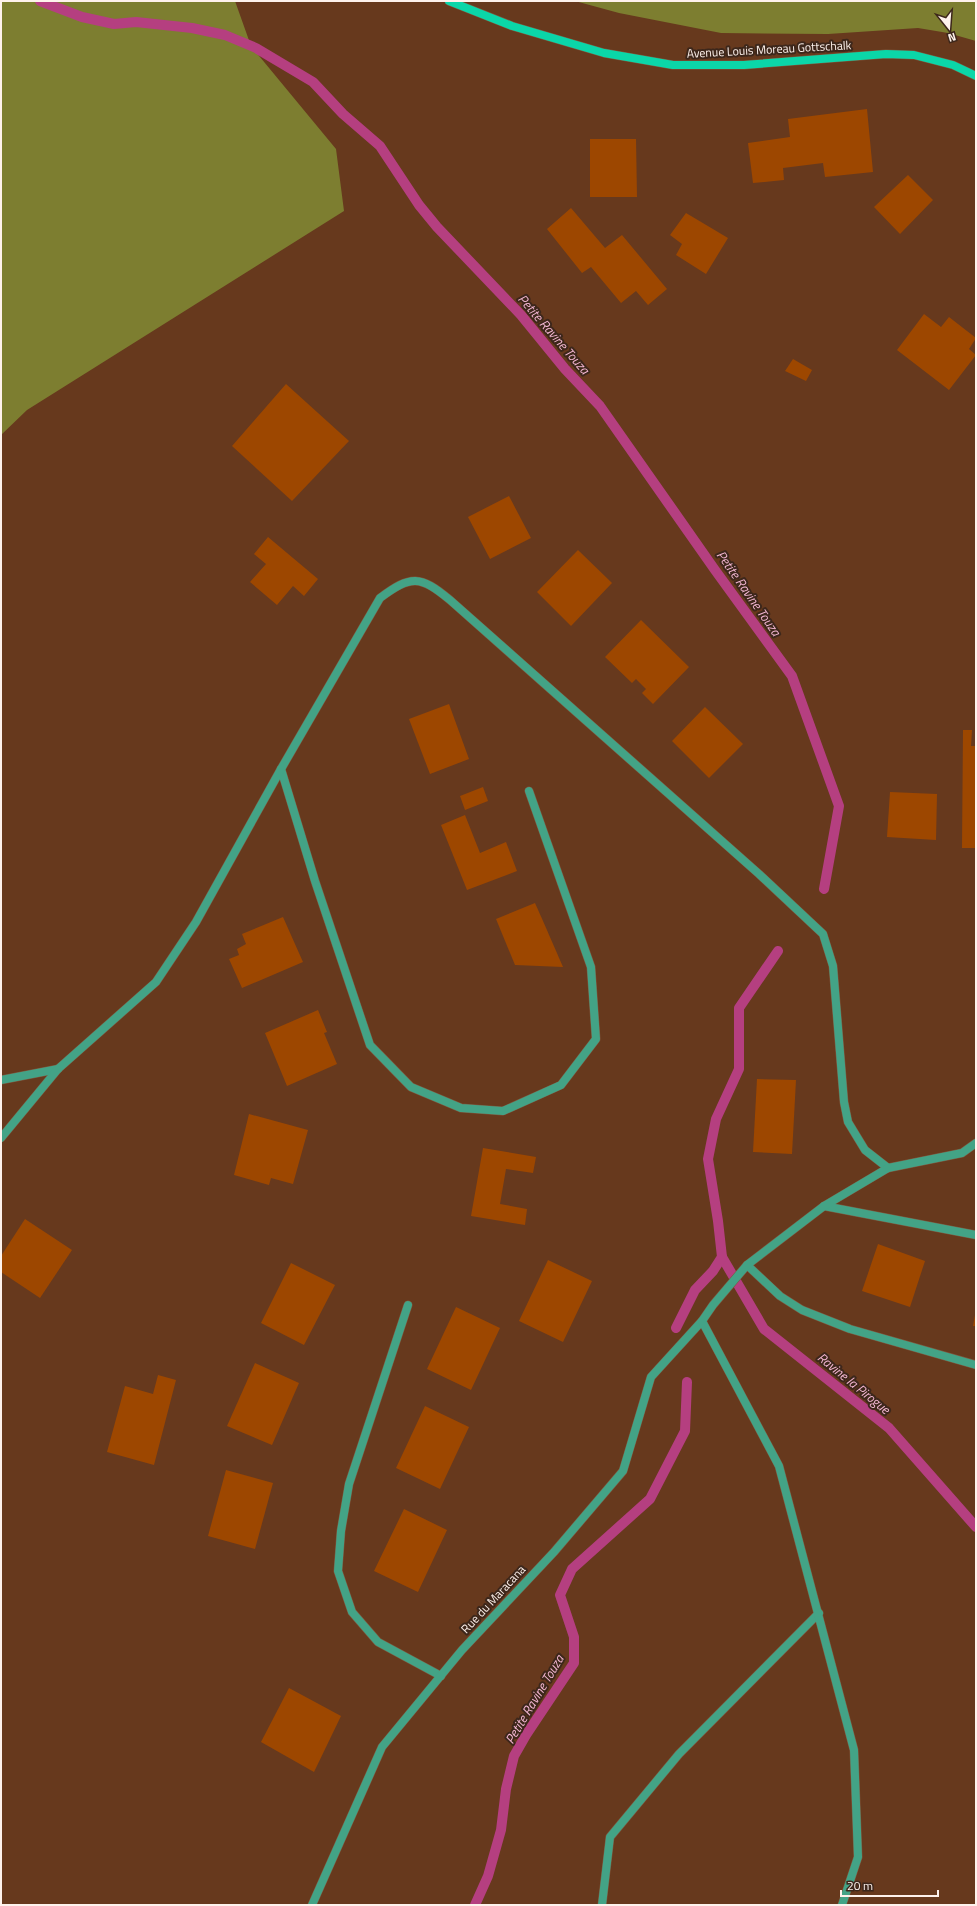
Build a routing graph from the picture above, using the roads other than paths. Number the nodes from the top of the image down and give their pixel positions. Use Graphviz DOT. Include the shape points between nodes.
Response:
graph roads {
  1 [pos="449,1"];
  2 [pos="976,76"];
  3 [pos="281,769"];
  4 [pos="529,792"];
  5 [pos="58,1069"];
  6 [pos="1,1080"];
  7 [pos="1,1138"];
  8 [pos="976,1143"];
  9 [pos="888,1168"];
  10 [pos="824,1206"];
  11 [pos="976,1235"];
  12 [pos="745,1267"];
  13 [pos="408,1305"];
  14 [pos="702,1321"];
  15 [pos="976,1365"];
  16 [pos="818,1613"];
  17 [pos="441,1676"];
  18 [pos="312,1905"];
  19 [pos="602,1905"];
  20 [pos="842,1905"];
  1 -- 2 [label="main road, Avenue Louis Moreau Gottschalk" via="512,26 604,53 674,65 744,65 886,54 914,55 953,65"];
  3 -- 4 [label="street" via="315,881 370,1045 411,1087 461,1108 503,1111 562,1085 596,1039 591,967"];
  3 -- 5 [label="street" via="196,922 156,982"];
  3 -- 9 [label="street" via="380,598 398,585 411,581 432,584 759,874 823,934 834,966 844,1102 848,1122 865,1150"];
  5 -- 6 [label="street"];
  5 -- 7 [label="street"];
  8 -- 9 [label="street, Rue du Maracana" via="962,1154"];
  9 -- 10 [label="street, Rue du Maracana"];
  10 -- 11 [label="street"];
  10 -- 12 [label="street, Rue du Maracana"];
  12 -- 14 [label="street, Rue du Maracana"];
  12 -- 15 [label="street" via="780,1296 802,1310 850,1329"];
  13 -- 17 [label="street" via="349,1484 341,1531 338,1571 352,1612 378,1642"];
  14 -- 16 [label="street" via="779,1466"];
  14 -- 17 [label="street, Rue du Maracana" via="652,1377 623,1471 554,1552"];
  16 -- 19 [label="street" via="679,1754 610,1837"];
  16 -- 20 [label="street" via="854,1750 858,1857"];
  17 -- 18 [label="street, Rue du Maracana" via="382,1747"];
}
